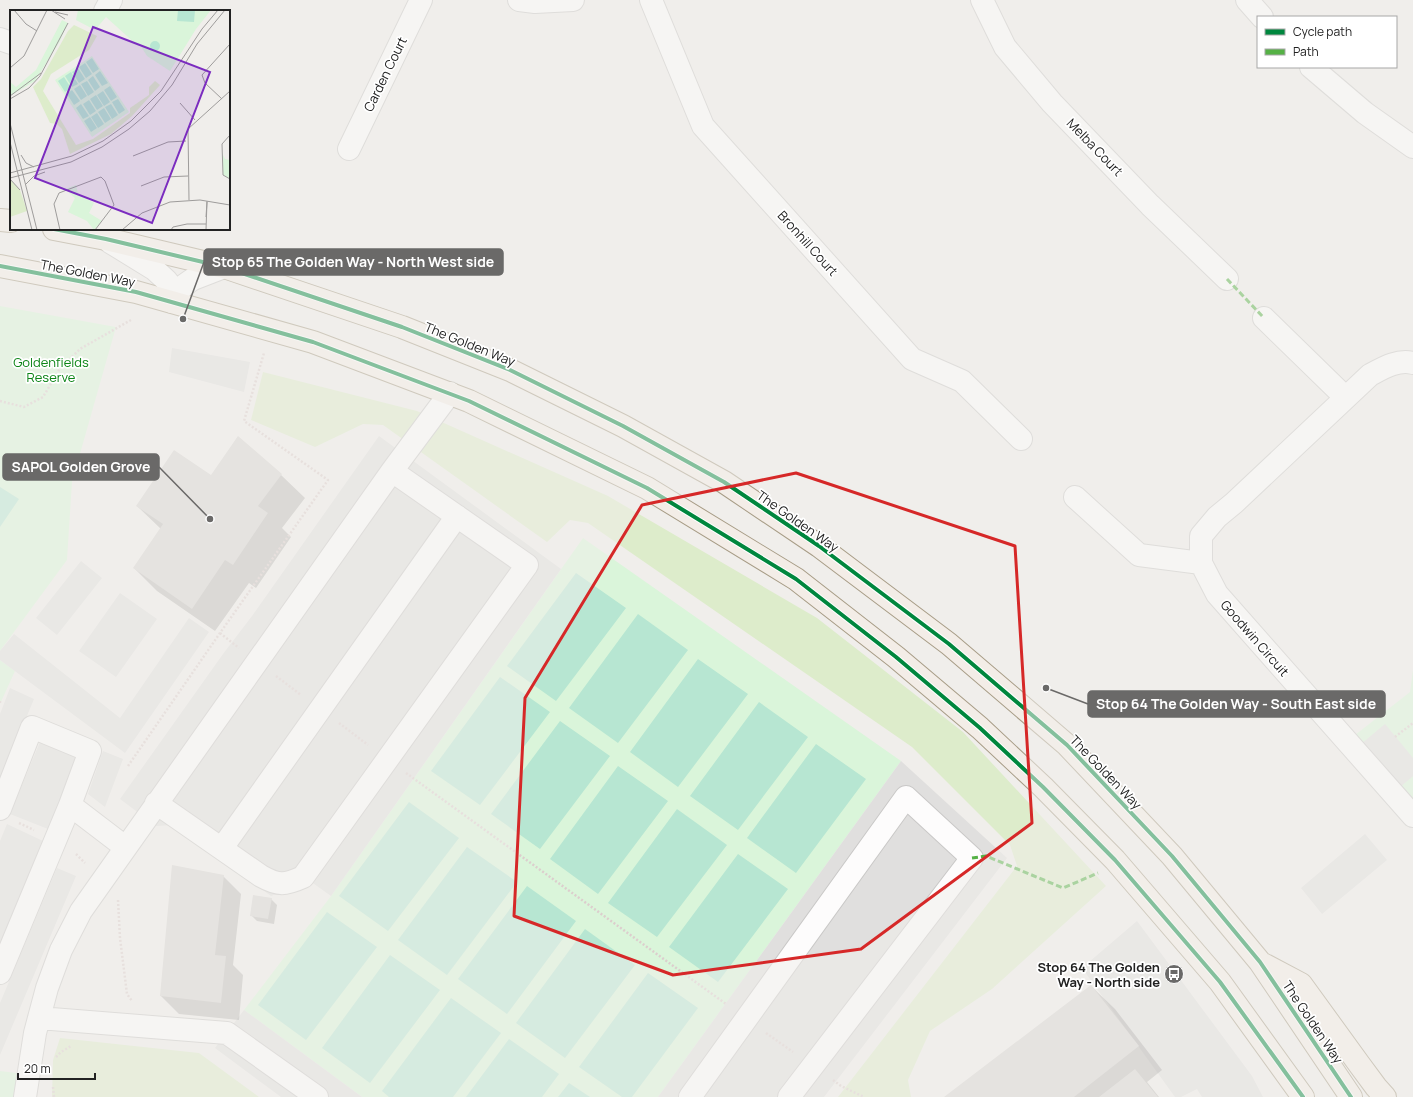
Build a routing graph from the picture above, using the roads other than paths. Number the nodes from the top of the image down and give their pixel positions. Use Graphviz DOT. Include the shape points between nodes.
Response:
graph roads {
  1 [pos="111,0"];
  2 [pos="421,0"];
  3 [pos="519,0"];
  4 [pos="573,0"];
  5 [pos="651,0"];
  6 [pos="982,0"];
  7 [pos="1247,0"];
  8 [pos="106,10"];
  9 [pos="1261,16"];
  10 [pos="0,39"];
  11 [pos="10,43"];
  12 [pos="1312,68"];
  13 [pos="1413,147"];
  14 [pos="349,148"];
  15 [pos="0,220"];
  16 [pos="10,221"];
  17 [pos="59,230"];
  18 [pos="106,239"];
  19 [pos="0,266"];
  20 [pos="224,267"];
  21 [pos="1227,279"];
  22 [pos="172,302"];
  23 [pos="1264,318"];
  24 [pos="1413,363"];
  25 [pos="450,393"];
  26 [pos="1344,397"];
  27 [pos="1021,439"];
  28 [pos="392,471"];
  29 [pos="1075,497"];
  30 [pos="457,516"];
  31 [pos="1201,563"];
  32 [pos="156,803"];
  33 [pos="70,804"];
  34 [pos="7,815"];
  35 [pos="1413,816"];
  36 [pos="125,847"];
  37 [pos="222,848"];
  38 [pos="1260,962"];
  39 [pos="0,973"];
  40 [pos="39,1018"];
  41 [pos="25,1097"];
  42 [pos="317,1097"];
  43 [pos="690,1097"];
  44 [pos="789,1097"];
  45 [pos="1303,1097"];
  46 [pos="1352,1097"];
  47 [pos="1385,1097"];
  1 -- 8 [label="street"];
  2 -- 14 [label="street, Carden Court"];
  3 -- 4 [label="street"];
  5 -- 27 [label="street, Bronhill Court" via="703,126 912,359 962,381"];
  6 -- 21 [label="street, Melba Court" via="1005,48 1052,103 1150,205"];
  7 -- 9 [label="street"];
  10 -- 11 [label="street"];
  12 -- 13 [label="street" via="1365,113"];
  15 -- 16 [label="main road"];
  17 -- 18 [label="main road, The Golden Way"];
  18 -- 20 [label="main road, The Golden Way"];
  18 -- 22 [label="street" via="154,269 167,282"];
  19 -- 22 [label="main road, The Golden Way" via="136,292"];
  20 -- 22 [label="street" via="193,279 183,286"];
  20 -- 38 [label="main road, The Golden Way" via="402,327 510,370 623,426 730,486 819,546 949,644 1067,745 1172,856"];
  22 -- 25 [label="main road, The Golden Way" via="313,342"];
  23 -- 26 [label="street"];
  24 -- 26 [label="street, Goodwin Circuit" via="1408,361 1389,364 1370,375"];
  25 -- 28 [label="street"];
  25 -- 45 [label="main road, The Golden Way" via="647,488 796,579 896,657 980,728 1115,860 1220,982"];
  26 -- 31 [label="street, Goodwin Circuit" via="1234,503 1216,517 1202,536"];
  28 -- 30 [label="street"];
  28 -- 32 [label="street"];
  29 -- 31 [label="street" via="1139,555"];
  30 -- 37 [label="street"];
  30 -- 37 [label="street" via="527,565 303,877 290,883 274,883"];
  31 -- 35 [label="street, Goodwin Circuit" via="1216,594"];
  32 -- 36 [label="street"];
  32 -- 37 [label="street"];
  33 -- 34 [label="street" via="90,751 32,727"];
  33 -- 36 [label="street"];
  33 -- 39 [label="street"];
  36 -- 40 [label="street" via="81,911 61,950"];
  38 -- 46 [label="main road, The Golden Way"];
  38 -- 47 [label="main road" via="1301,984"];
  40 -- 41 [label="street"];
  40 -- 42 [label="street" via="227,1033"];
  43 -- 44 [label="street" via="906,797 972,858"];
}
